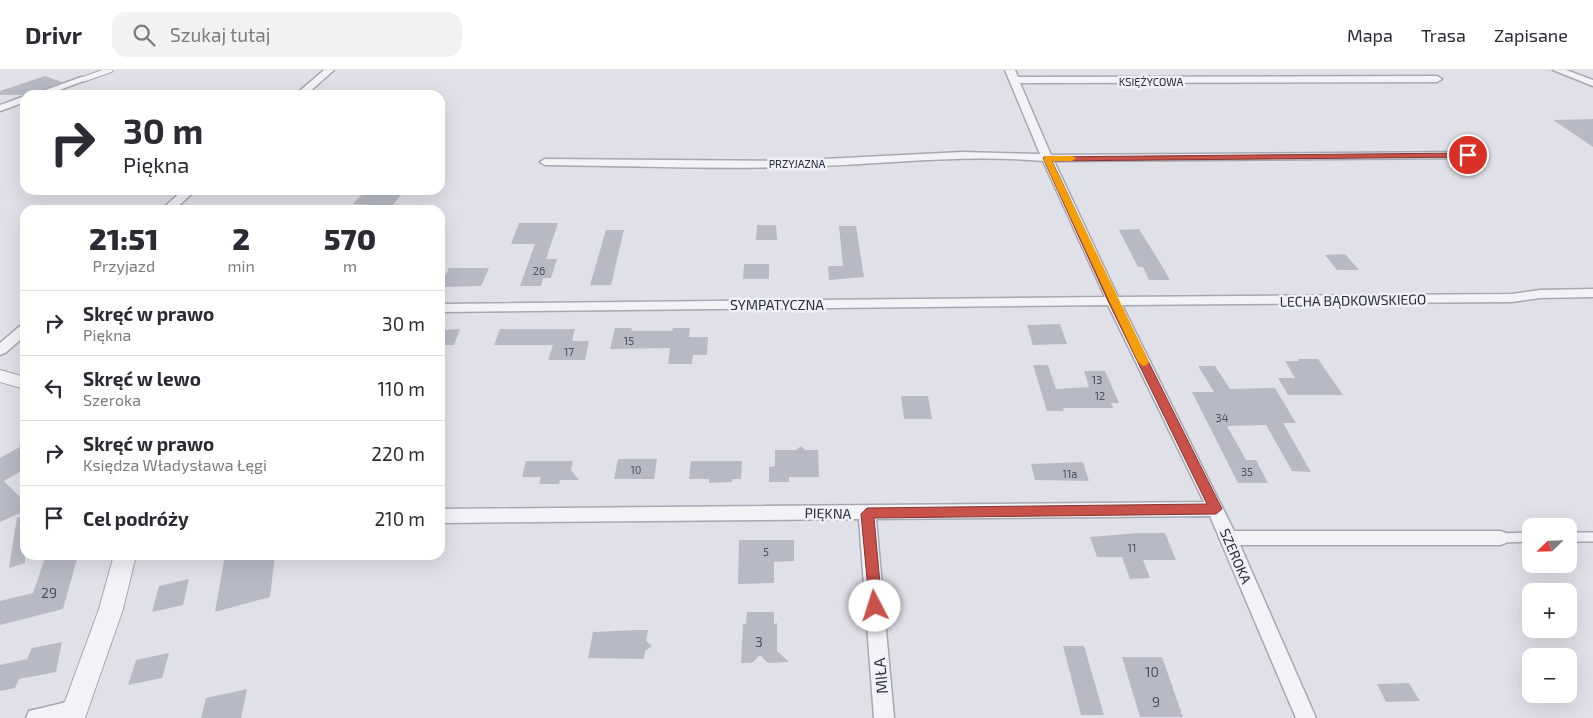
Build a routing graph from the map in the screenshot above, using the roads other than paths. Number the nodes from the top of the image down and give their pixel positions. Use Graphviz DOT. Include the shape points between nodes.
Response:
graph roads {
  1 [pos="110,70"];
  2 [pos="329,70"];
  3 [pos="1558,70"];
  4 [pos="1013,75"];
  5 [pos="84,79"];
  6 [pos="1438,79"];
  7 [pos="1593,83"];
  8 [pos="52,90"];
  9 [pos="306,90"];
  10 [pos="20,101"];
  11 [pos="0,108"];
  12 [pos="20,110"];
  13 [pos="1468,155"];
  14 [pos="1047,158"];
  15 [pos="546,162"];
  16 [pos="184,195"];
  17 [pos="173,205"];
  18 [pos="1593,293"];
  19 [pos="1114,303"];
  20 [pos="445,308"];
  21 [pos="20,333"];
  22 [pos="0,350"];
  23 [pos="0,376"];
  24 [pos="20,382"];
  25 [pos="1216,509"];
  26 [pos="867,514"];
  27 [pos="445,516"];
  28 [pos="1522,537"];
  29 [pos="1578,537"];
  30 [pos="1593,537"];
  31 [pos="1228,538"];
  32 [pos="1500,538"];
  33 [pos="124,560"];
  34 [pos="73,714"];
  35 [pos="36,718"];
  36 [pos="884,718"];
  37 [pos="1306,718"];
  1 -- 5 [label="lane"];
  2 -- 9 [label="street"];
  3 -- 7 [label="street"];
  4 -- 6 [label="street, KSIĘŻYCOWA"];
  4 -- 14 [label="street, SZEROKA"];
  5 -- 8 [label="street"];
  10 -- 11 [label="street"];
  11 -- 12 [label="street"];
  13 -- 14 [label="street, PRZYJAZNA"];
  14 -- 15 [label="street, PRZYJAZNA" via="972,154 811,163"];
  14 -- 19 [label="street, SZEROKA"];
  16 -- 17 [label="street"];
  18 -- 19 [label="street, LECHA BĄDKOWSKIEGO" via="1512,298"];
  19 -- 20 [label="street, SYMPATYCZNA" via="608,304"];
  19 -- 25 [label="street, SZEROKA"];
  21 -- 22 [label="street"];
  23 -- 24 [label="street"];
  25 -- 26 [label="street, PIĘKNA"];
  25 -- 31 [label="street, SZEROKA"];
  26 -- 27 [label="street, PIĘKNA" via="680,512"];
  26 -- 36 [label="street, MIŁA"];
  28 -- 32 [label="lane"];
  29 -- 30 [label="lane"];
  31 -- 32 [label="street"];
  31 -- 37 [label="street, SZEROKA"];
  33 -- 34 [label="street" via="111,609"];
  34 -- 35 [label="street"];
}
